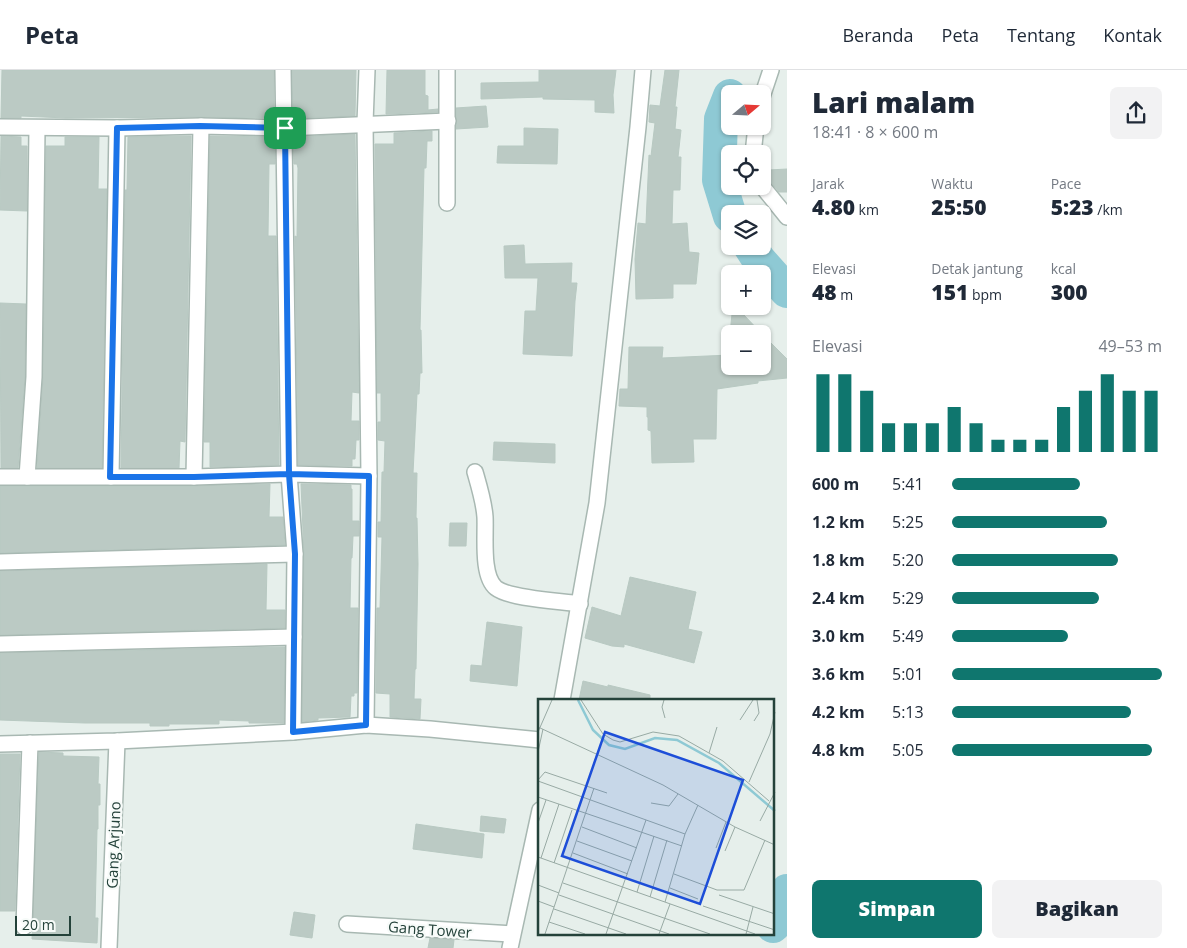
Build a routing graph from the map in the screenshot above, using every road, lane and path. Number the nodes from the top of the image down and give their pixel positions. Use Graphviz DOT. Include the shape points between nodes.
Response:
graph roads {
  1 [pos="283,70"];
  2 [pos="367,70"];
  3 [pos="447,70"];
  4 [pos="643,70"];
  5 [pos="771,70"];
  6 [pos="766,85"];
  7 [pos="448,121"];
  8 [pos="365,123"];
  9 [pos="200,126"];
  10 [pos="0,127"];
  11 [pos="37,128"];
  12 [pos="117,128"];
  13 [pos="285,128"];
  14 [pos="769,195"];
  15 [pos="446,203"];
  16 [pos="787,217"];
  17 [pos="475,472"];
  18 [pos="289,474"];
  19 [pos="369,476"];
  20 [pos="0,477"];
  21 [pos="27,477"];
  22 [pos="110,477"];
  23 [pos="194,477"];
  24 [pos="295,554"];
  25 [pos="0,562"];
  26 [pos="580,604"];
  27 [pos="294,637"];
  28 [pos="0,644"];
  29 [pos="562,699"];
  30 [pos="366,725"];
  31 [pos="293,732"];
  32 [pos="538,740"];
  33 [pos="117,741"];
  34 [pos="30,743"];
  35 [pos="0,744"];
  36 [pos="538,819"];
  37 [pos="348,924"];
  38 [pos="24,927"];
  39 [pos="511,941"];
  40 [pos="109,948"];
  1 -- 13 [label="street"];
  2 -- 8 [label="street"];
  3 -- 7 [label="street"];
  4 -- 26 [label="street" via="598,503"];
  5 -- 6 [label="street"];
  7 -- 8 [label="street"];
  7 -- 15 [label="street"];
  8 -- 13 [label="street"];
  8 -- 19 [label="street"];
  9 -- 12 [label="street"];
  9 -- 13 [label="street"];
  9 -- 23 [label="street"];
  10 -- 11 [label="street"];
  11 -- 12 [label="street"];
  11 -- 21 [label="street" via="34,378"];
  12 -- 22 [label="street"];
  13 -- 18 [label="street"];
  14 -- 16 [label="street"];
  17 -- 26 [label="street" via="485,516 487,569 497,589 518,596"];
  18 -- 19 [label="street"];
  18 -- 23 [label="street"];
  18 -- 24 [label="street"];
  19 -- 30 [label="street"];
  20 -- 21 [label="street"];
  21 -- 22 [label="street"];
  22 -- 23 [label="street"];
  24 -- 25 [label="street"];
  24 -- 27 [label="street"];
  26 -- 29 [label="street"];
  27 -- 28 [label="street"];
  27 -- 31 [label="street"];
  30 -- 31 [label="street"];
  30 -- 32 [label="street"];
  31 -- 33 [label="street"];
  33 -- 34 [label="street"];
  33 -- 40 [label="street, Gang Arjuno"];
  34 -- 35 [label="street"];
  34 -- 38 [label="street"];
  36 -- 39 [label="street"];
  37 -- 39 [label="street, Gang Tower"];
}
